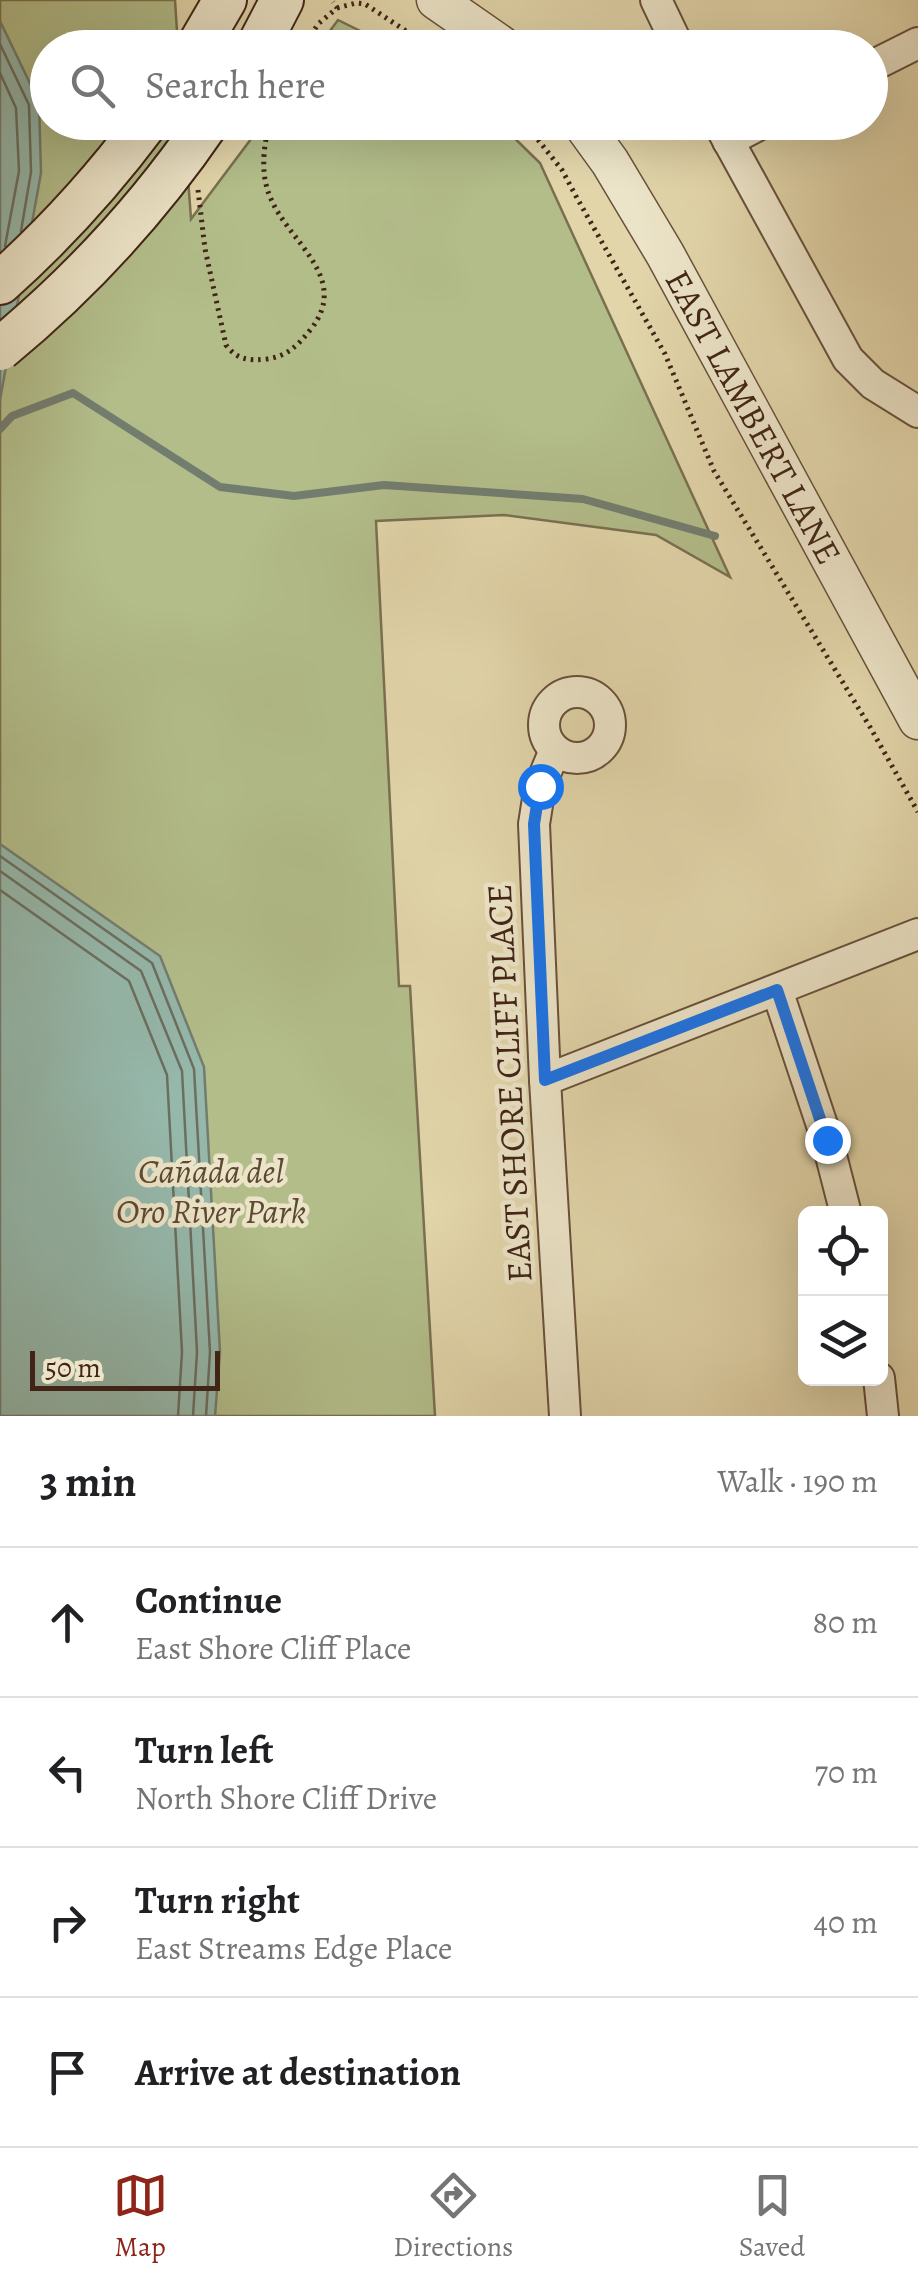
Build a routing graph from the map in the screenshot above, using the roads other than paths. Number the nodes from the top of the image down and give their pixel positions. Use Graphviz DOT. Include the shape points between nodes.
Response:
graph roads {
  1 [pos="225,0"];
  2 [pos="436,0"];
  3 [pos="476,0"];
  4 [pos="656,0"];
  5 [pos="280,4"];
  6 [pos="207,30"];
  7 [pos="266,30"];
  8 [pos="480,30"];
  9 [pos="504,30"];
  10 [pos="670,30"];
  11 [pos="918,43"];
  12 [pos="888,59"];
  13 [pos="134,140"];
  14 [pos="195,140"];
  15 [pos="595,140"];
  16 [pos="727,140"];
  17 [pos="0,283"];
  18 [pos="0,349"];
  19 [pos="918,412"];
  20 [pos="918,720"];
  21 [pos="555,750"];
  22 [pos="918,934"];
  23 [pos="777,990"];
  24 [pos="545,1080"];
  25 [pos="844,1206"];
  26 [pos="880,1386"];
  27 [pos="565,1416"];
  28 [pos="883,1416"];
  1 -- 6 [label="main road"];
  2 -- 8 [label="street"];
  3 -- 9 [label="street"];
  4 -- 10 [label="street"];
  5 -- 7 [label="main road"];
  11 -- 12 [label="street"];
  13 -- 17 [label="main road"];
  14 -- 18 [label="main road, bridge" via="110,246"];
  15 -- 20 [label="street, EAST LAMBERT LANE" via="665,254"];
  16 -- 19 [label="street" via="848,359"];
  21 -- 24 [label="street, EAST SHORE CLIFF PLACE" via="534,824"];
  22 -- 23 [label="street"];
  23 -- 24 [label="street"];
  23 -- 25 [label="street"];
  24 -- 27 [label="street, EAST SHORE CLIFF PLACE"];
  26 -- 28 [label="street"];
}
